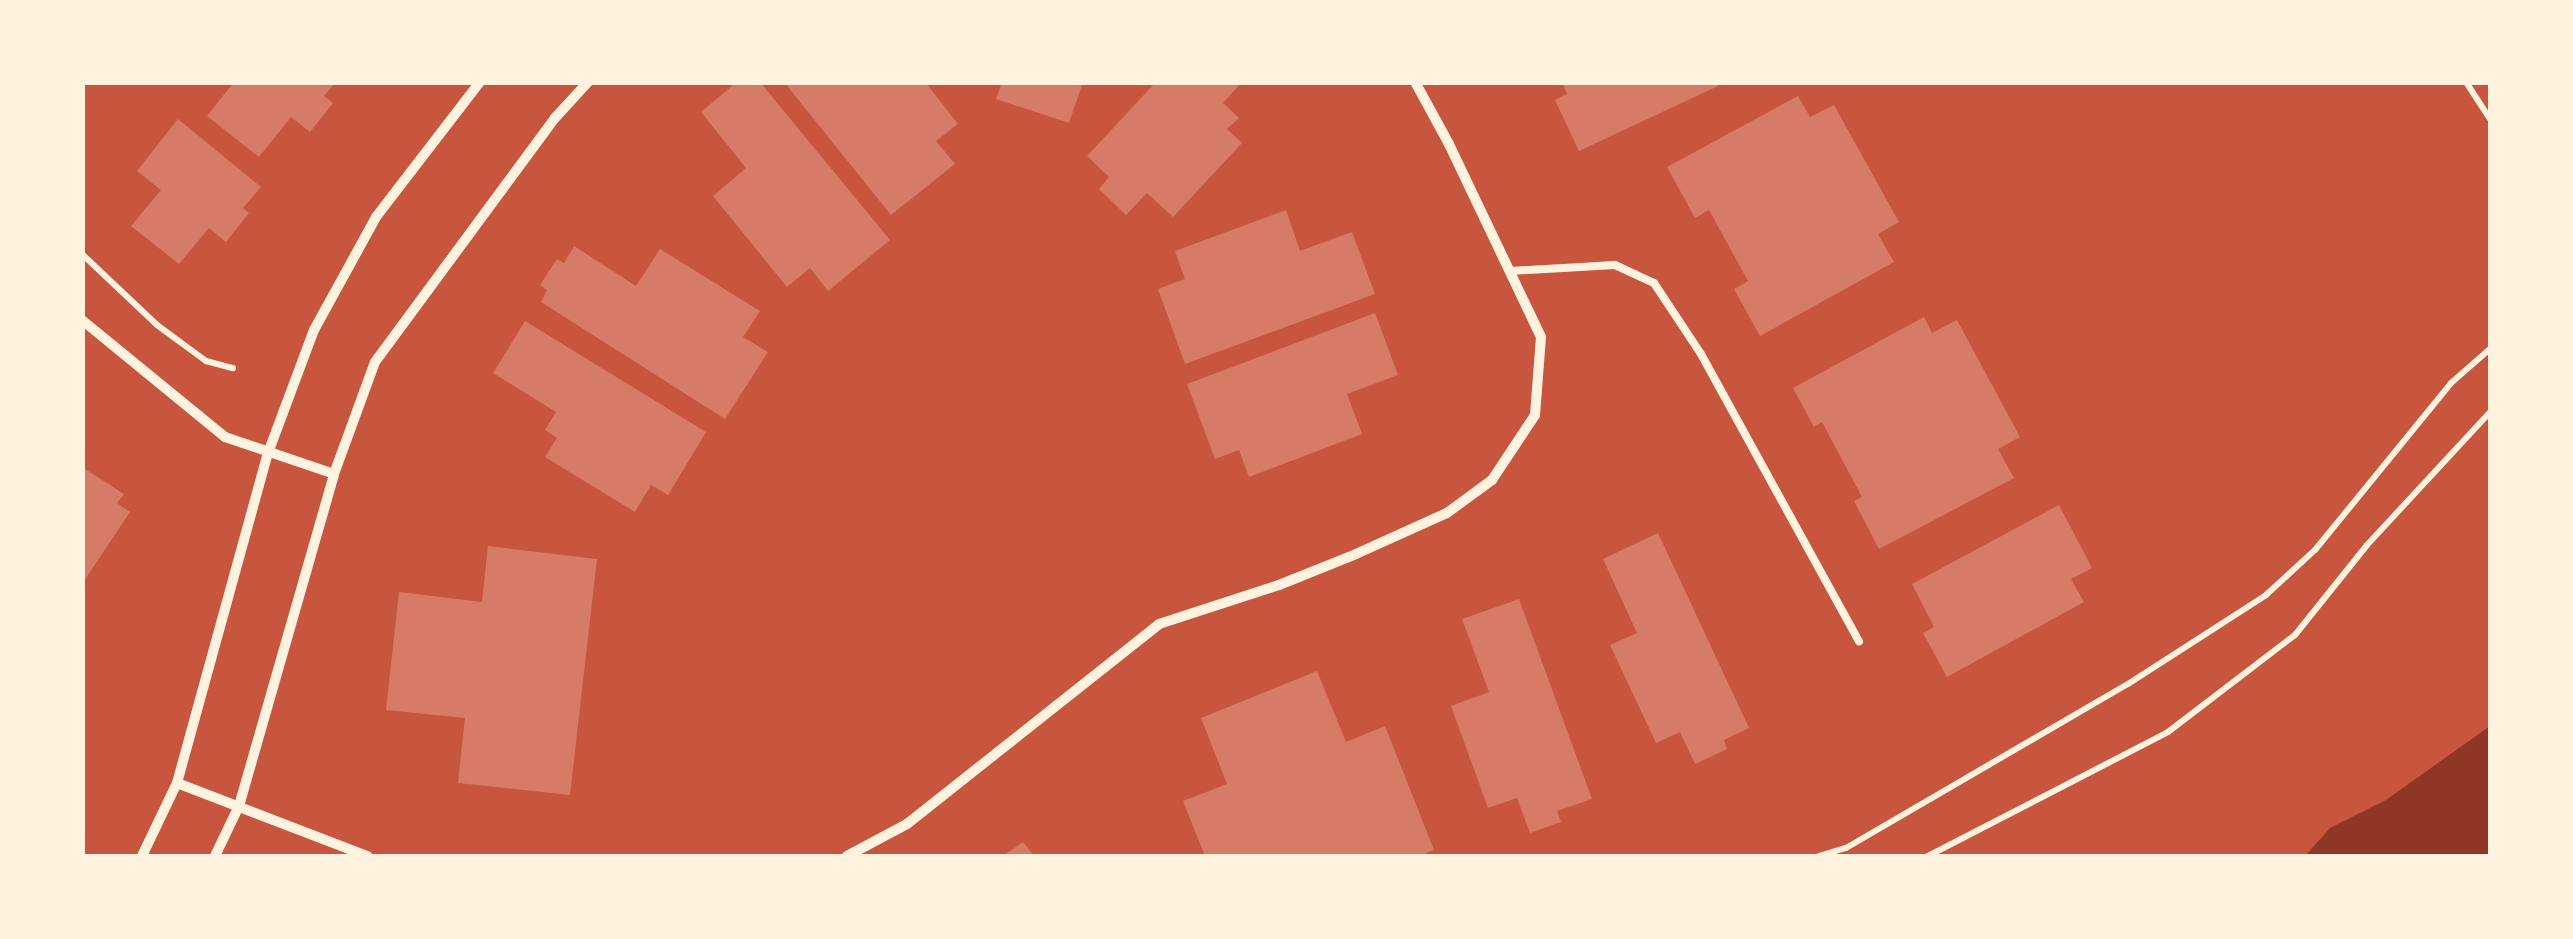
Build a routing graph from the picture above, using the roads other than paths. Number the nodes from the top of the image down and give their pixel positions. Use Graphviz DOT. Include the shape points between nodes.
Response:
graph roads {
  1 [pos="480,82"];
  2 [pos="588,82"];
  3 [pos="1415,82"];
  4 [pos="1510,271"];
  5 [pos="82,320"];
  6 [pos="268,452"];
  7 [pos="334,474"];
  8 [pos="1858,641"];
  9 [pos="177,783"];
  10 [pos="239,806"];
  11 [pos="142,856"];
  12 [pos="216,856"];
  13 [pos="368,856"];
  14 [pos="848,856"];
  1 -- 6 [label="street" via="376,217 314,330"];
  2 -- 7 [label="street" via="376,362"];
  3 -- 4 [label="street"];
  4 -- 8 [label="lane" via="1615,265 1654,283 1701,354"];
  4 -- 14 [label="street" via="1540,338 1535,416 1492,480 1447,513 1356,554 1159,624 906,824"];
  5 -- 6 [label="street" via="225,436"];
  6 -- 7 [label="street"];
  6 -- 9 [label="street"];
  7 -- 10 [label="street"];
  9 -- 10 [label="street"];
  9 -- 11 [label="street"];
  10 -- 12 [label="street"];
  10 -- 13 [label="street"];
}
